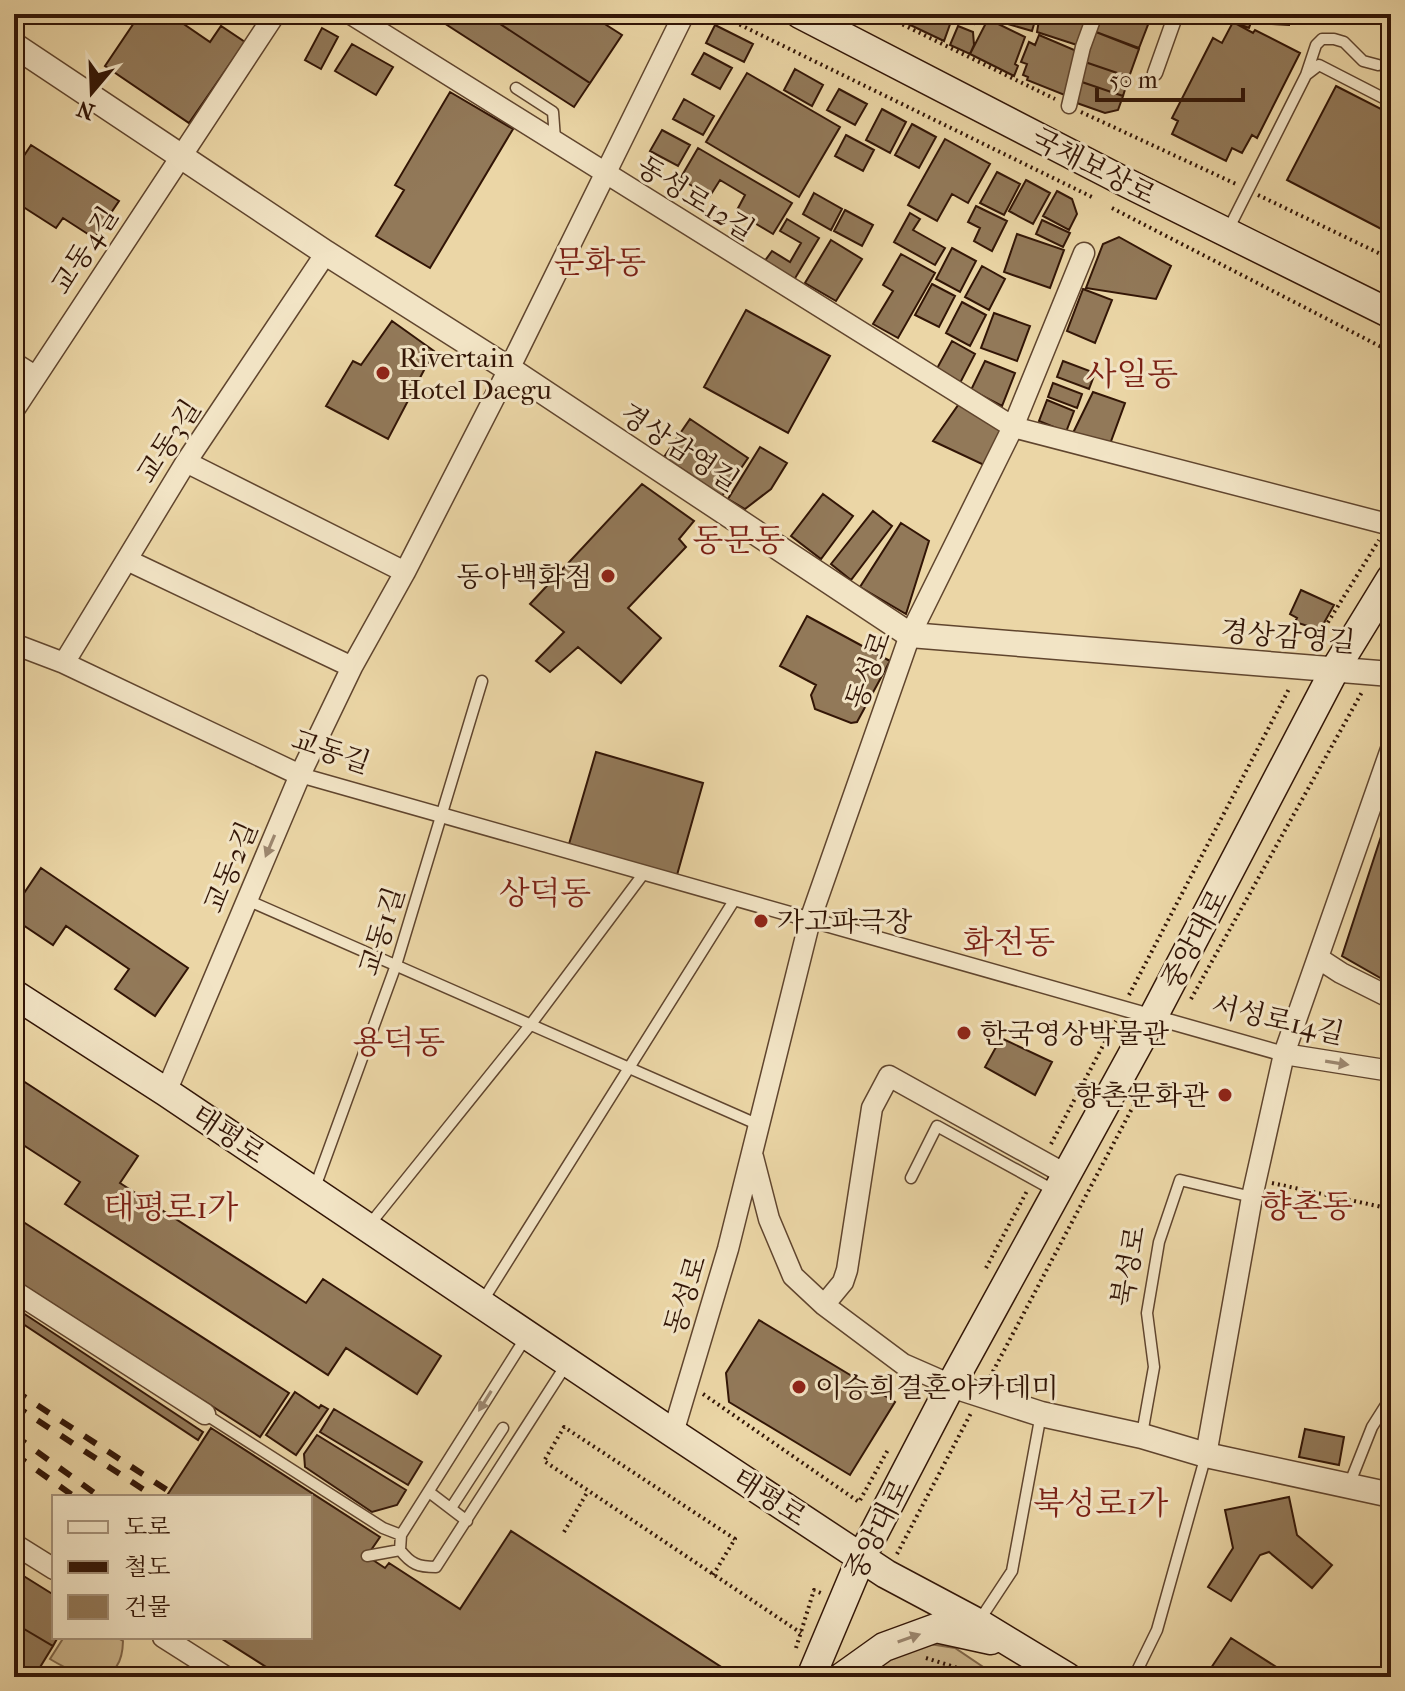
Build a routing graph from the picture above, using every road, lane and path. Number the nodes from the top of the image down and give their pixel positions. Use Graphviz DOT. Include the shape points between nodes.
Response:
graph roads {
  1 [pos="275,14"];
  2 [pos="351,14"];
  3 [pos="684,14"];
  4 [pos="718,14"];
  5 [pos="800,14"];
  6 [pos="881,14"];
  7 [pos="1095,14"];
  8 [pos="1176,14"];
  9 [pos="14,45"];
  10 [pos="1378,65"];
  11 [pos="1155,73"];
  12 [pos="1306,75"];
  13 [pos="516,88"];
  14 [pos="1391,102"];
  15 [pos="1069,106"];
  16 [pos="1118,129"];
  17 [pos="555,141"];
  18 [pos="180,155"];
  19 [pos="603,173"];
  20 [pos="1092,197"];
  21 [pos="1112,208"];
  22 [pos="1227,233"];
  23 [pos="326,253"];
  24 [pos="1084,253"];
  25 [pos="1391,314"];
  26 [pos="1391,352"];
  27 [pos="14,363"];
  28 [pos="509,369"];
  29 [pos="35,376"];
  30 [pos="14,410"];
  31 [pos="1013,427"];
  32 [pos="186,462"];
  33 [pos="1390,525"];
  34 [pos="127,560"];
  35 [pos="405,572"];
  36 [pos="1391,578"];
  37 [pos="910,635"];
  38 [pos="1391,639"];
  39 [pos="14,644"];
  40 [pos="64,663"];
  41 [pos="1300,666"];
  42 [pos="352,667"];
  43 [pos="1334,671"];
  44 [pos="1382,674"];
  45 [pos="482,681"];
  46 [pos="1391,749"];
  47 [pos="300,775"];
  48 [pos="442,815"];
  49 [pos="644,873"];
  50 [pos="735,899"];
  51 [pos="247,900"];
  52 [pos="810,920"];
  53 [pos="1318,958"];
  54 [pos="396,965"];
  55 [pos="14,994"];
  56 [pos="1391,998"];
  57 [pos="1122,1009"];
  58 [pos="1165,1020"];
  59 [pos="531,1024"];
  60 [pos="1284,1054"];
  61 [pos="628,1066"];
  62 [pos="1391,1071"];
  63 [pos="1149,1078"];
  64 [pos="166,1092"];
  65 [pos="759,1125"];
  66 [pos="752,1153"];
  67 [pos="1050,1177"];
  68 [pos="911,1178"];
  69 [pos="1254,1188"];
  70 [pos="314,1192"];
  71 [pos="1391,1209"];
  72 [pos="367,1228"];
  73 [pos="981,1278"];
  74 [pos="14,1291"];
  75 [pos="481,1304"];
  76 [pos="824,1305"];
  77 [pos="527,1335"];
  78 [pos="568,1363"];
  79 [pos="688,1383"];
  80 [pos="951,1385"];
  81 [pos="980,1395"];
  82 [pos="1391,1397"];
  83 [pos="205,1414"];
  84 [pos="1041,1414"];
  85 [pos="503,1428"];
  86 [pos="673,1433"];
  87 [pos="1142,1436"];
  88 [pos="890,1446"];
  89 [pos="1206,1455"];
  90 [pos="1349,1487"];
  91 [pos="588,1491"];
  92 [pos="429,1492"];
  93 [pos="1391,1495"];
  94 [pos="451,1508"];
  95 [pos="467,1521"];
  96 [pos="564,1532"];
  97 [pos="401,1535"];
  98 [pos="14,1544"];
  99 [pos="400,1550"];
  100 [pos="367,1556"];
  101 [pos="862,1556"];
  102 [pos="52,1568"];
  103 [pos="886,1574"];
  104 [pos="713,1575"];
  105 [pos="978,1623"];
  106 [pos="801,1633"];
  107 [pos="166,1639"];
  108 [pos="1014,1645"];
  109 [pos="918,1658"];
  110 [pos="226,1677"];
  111 [pos="811,1677"];
  112 [pos="842,1677"];
  113 [pos="976,1677"];
  114 [pos="1067,1677"];
  115 [pos="1134,1677"];
  1 -- 18 [label="street, 교동4길"];
  2 -- 17 [label="street, 동성로12길"];
  3 -- 19 [label="street, 교동2길"];
  4 -- 20 [label="path"];
  5 -- 22 [label="main road, 국채보상로"];
  6 -- 15 [label="path"];
  7 -- 15 [label="street"];
  8 -- 11 [label="street"];
  9 -- 18 [label="street, 경상감영길"];
  10 -- 12 [label="lane" via="1363,61 1344,42 1322,39"];
  12 -- 14 [label="lane" via="1319,65"];
  12 -- 22 [label="lane"];
  13 -- 17 [label="lane" via="553,112"];
  15 -- 16 [label="path"];
  17 -- 19 [label="street, 동성로12길"];
  18 -- 23 [label="street, 경상감영길"];
  18 -- 29 [label="street, 교동4길"];
  19 -- 28 [label="street, 교동2길"];
  19 -- 31 [label="street, 동성로12길"];
  21 -- 26 [label="path"];
  22 -- 25 [label="main road, 국채보상로"];
  23 -- 28 [label="street, 경상감영길"];
  23 -- 32 [label="street, 교동3길"];
  24 -- 31 [label="street, 동성로"];
  27 -- 29 [label="street"];
  28 -- 35 [label="street, 교동2길"];
  28 -- 37 [label="street, 경상감영길"];
  29 -- 30 [label="street, 교동4길"];
  31 -- 33 [label="street"];
  31 -- 37 [label="street, 동성로"];
  32 -- 34 [label="street, 교동3길"];
  32 -- 35 [label="street"];
  33 -- 41 [label="path"];
  34 -- 40 [label="street, 교동3길"];
  34 -- 42 [label="street"];
  35 -- 42 [label="street, 교동2길"];
  36 -- 43 [label="main road, 중앙대로"];
  37 -- 41 [label="street, 경상감영길"];
  37 -- 52 [label="street, 동성로"];
  38 -- 44 [label="path"];
  39 -- 40 [label="street, 교동길"];
  40 -- 47 [label="street, 교동길"];
  41 -- 43 [label="street, 경상감영길"];
  41 -- 57 [label="path"];
  42 -- 47 [label="street, 교동2길"];
  43 -- 44 [label="street, 경상감영길"];
  43 -- 58 [label="main road, 중앙대로"];
  44 -- 58 [label="path"];
  45 -- 48 [label="lane, 교동1길"];
  46 -- 53 [label="street"];
  47 -- 48 [label="street, 교동길"];
  47 -- 51 [label="street, 교동2길, one-way"];
  48 -- 49 [label="street, 교동길"];
  48 -- 54 [label="lane, 교동1길"];
  49 -- 50 [label="street, 교동길"];
  49 -- 59 [label="lane"];
  50 -- 52 [label="street, 교동길"];
  50 -- 61 [label="lane"];
  51 -- 54 [label="lane"];
  51 -- 64 [label="street, 교동2길"];
  52 -- 57 [label="street, 교동길"];
  52 -- 65 [label="street, 동성로"];
  53 -- 56 [label="street"];
  53 -- 60 [label="street"];
  54 -- 59 [label="lane"];
  54 -- 70 [label="lane, 교동1길"];
  55 -- 64 [label="main road, 태평로"];
  57 -- 58 [label="street, 교동길"];
  57 -- 67 [label="path"];
  58 -- 60 [label="street, 서성로14길"];
  58 -- 67 [label="main road, 중앙대로"];
  59 -- 61 [label="lane"];
  59 -- 72 [label="lane"];
  60 -- 62 [label="street, 서성로14길, one-way"];
  60 -- 69 [label="street"];
  61 -- 65 [label="lane"];
  61 -- 75 [label="lane"];
  63 -- 81 [label="path"];
  64 -- 70 [label="main road, 태평로"];
  65 -- 66 [label="street, 동성로"];
  66 -- 76 [label="street" via="769,1219 793,1276"];
  66 -- 79 [label="street, 동성로"];
  67 -- 68 [label="lane" via="937,1126"];
  67 -- 73 [label="path"];
  67 -- 76 [label="street" via="889,1076 872,1108 847,1270"];
  67 -- 80 [label="main road, 중앙대로"];
  69 -- 71 [label="path"];
  69 -- 87 [label="lane, 북성로" via="1180,1180 1159,1242 1147,1313 1154,1367"];
  69 -- 89 [label="street"];
  70 -- 72 [label="main road, 태평로"];
  72 -- 75 [label="main road, 태평로"];
  74 -- 83 [label="street"];
  75 -- 77 [label="main road, 태평로"];
  76 -- 80 [label="street" via="903,1364"];
  77 -- 78 [label="main road, 태평로"];
  77 -- 92 [label="lane, one-way"];
  78 -- 86 [label="main road, 태평로"];
  78 -- 95 [label="lane"];
  79 -- 86 [label="street, 동성로"];
  79 -- 88 [label="path" via="859,1502"];
  80 -- 81 [label="street"];
  80 -- 101 [label="main road, 중앙대로"];
  81 -- 84 [label="street"];
  81 -- 103 [label="path"];
  82 -- 90 [label="lane" via="1372,1427"];
  83 -- 97 [label="lane"];
  84 -- 87 [label="street"];
  84 -- 105 [label="lane" via="1012,1571"];
  85 -- 94 [label="lane"];
  86 -- 101 [label="main road, 태평로"];
  87 -- 89 [label="street"];
  89 -- 90 [label="street"];
  89 -- 115 [label="lane" via="1157,1630"];
  90 -- 93 [label="street"];
  91 -- 96 [label="path"];
  91 -- 104 [label="path"];
  91 -- 104 [label="path" via="544,1461 564,1427 735,1539"];
  92 -- 94 [label="lane"];
  92 -- 97 [label="lane"];
  94 -- 95 [label="lane"];
  95 -- 99 [label="lane" via="436,1567 409,1563"];
  97 -- 99 [label="lane"];
  98 -- 102 [label="street"];
  99 -- 100 [label="lane"];
  101 -- 103 [label="main road, 태평로"];
  101 -- 111 [label="main road, 중앙대로"];
  103 -- 105 [label="main road, 태평로"];
  104 -- 106 [label="path"];
  105 -- 108 [label="main road, 태평로"];
  107 -- 110 [label="street"];
  112 -- 108 [label="main road, one-way" via="884,1647 936,1628"];
  108 -- 114 [label="main road, 태평로"];
  109 -- 113 [label="path"];
}
